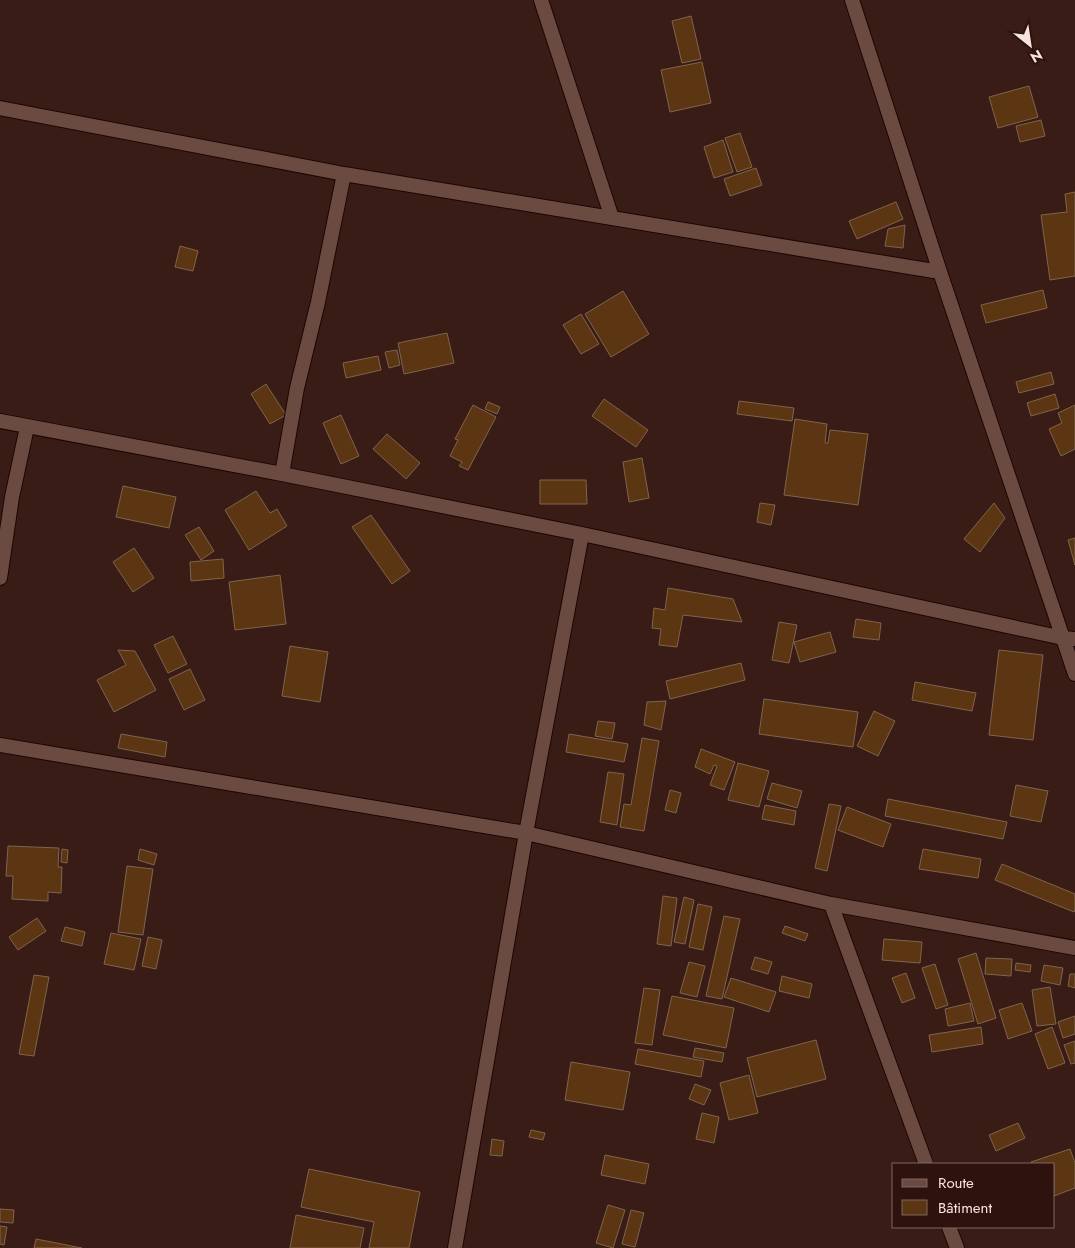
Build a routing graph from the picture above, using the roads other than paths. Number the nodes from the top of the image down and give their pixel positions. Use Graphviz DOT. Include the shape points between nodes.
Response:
graph roads {
  1 [pos="542,0"];
  2 [pos="852,0"];
  3 [pos="0,108"];
  4 [pos="344,174"];
  5 [pos="612,218"];
  6 [pos="940,272"];
  7 [pos="0,421"];
  8 [pos="27,427"];
  9 [pos="282,474"];
  10 [pos="582,534"];
  11 [pos="0,578"];
  12 [pos="1069,638"];
  13 [pos="1075,674"];
  14 [pos="0,745"];
  15 [pos="526,833"];
  16 [pos="831,904"];
  17 [pos="1075,948"];
  18 [pos="926,1163"];
  19 [pos="949,1228"];
  20 [pos="455,1248"];
  21 [pos="957,1248"];
  1 -- 5 [label="street"];
  2 -- 6 [label="street"];
  3 -- 4 [label="street"];
  4 -- 5 [label="street"];
  4 -- 9 [label="street" via="297,388"];
  5 -- 6 [label="street"];
  6 -- 12 [label="street"];
  7 -- 8 [label="street"];
  8 -- 9 [label="street"];
  8 -- 11 [label="street"];
  9 -- 10 [label="street"];
  10 -- 12 [label="street"];
  10 -- 15 [label="street"];
  12 -- 13 [label="street"];
  14 -- 15 [label="street"];
  15 -- 16 [label="street"];
  15 -- 20 [label="street"];
  16 -- 17 [label="street"];
  16 -- 18 [label="street"];
  19 -- 21 [label="street"];
}
